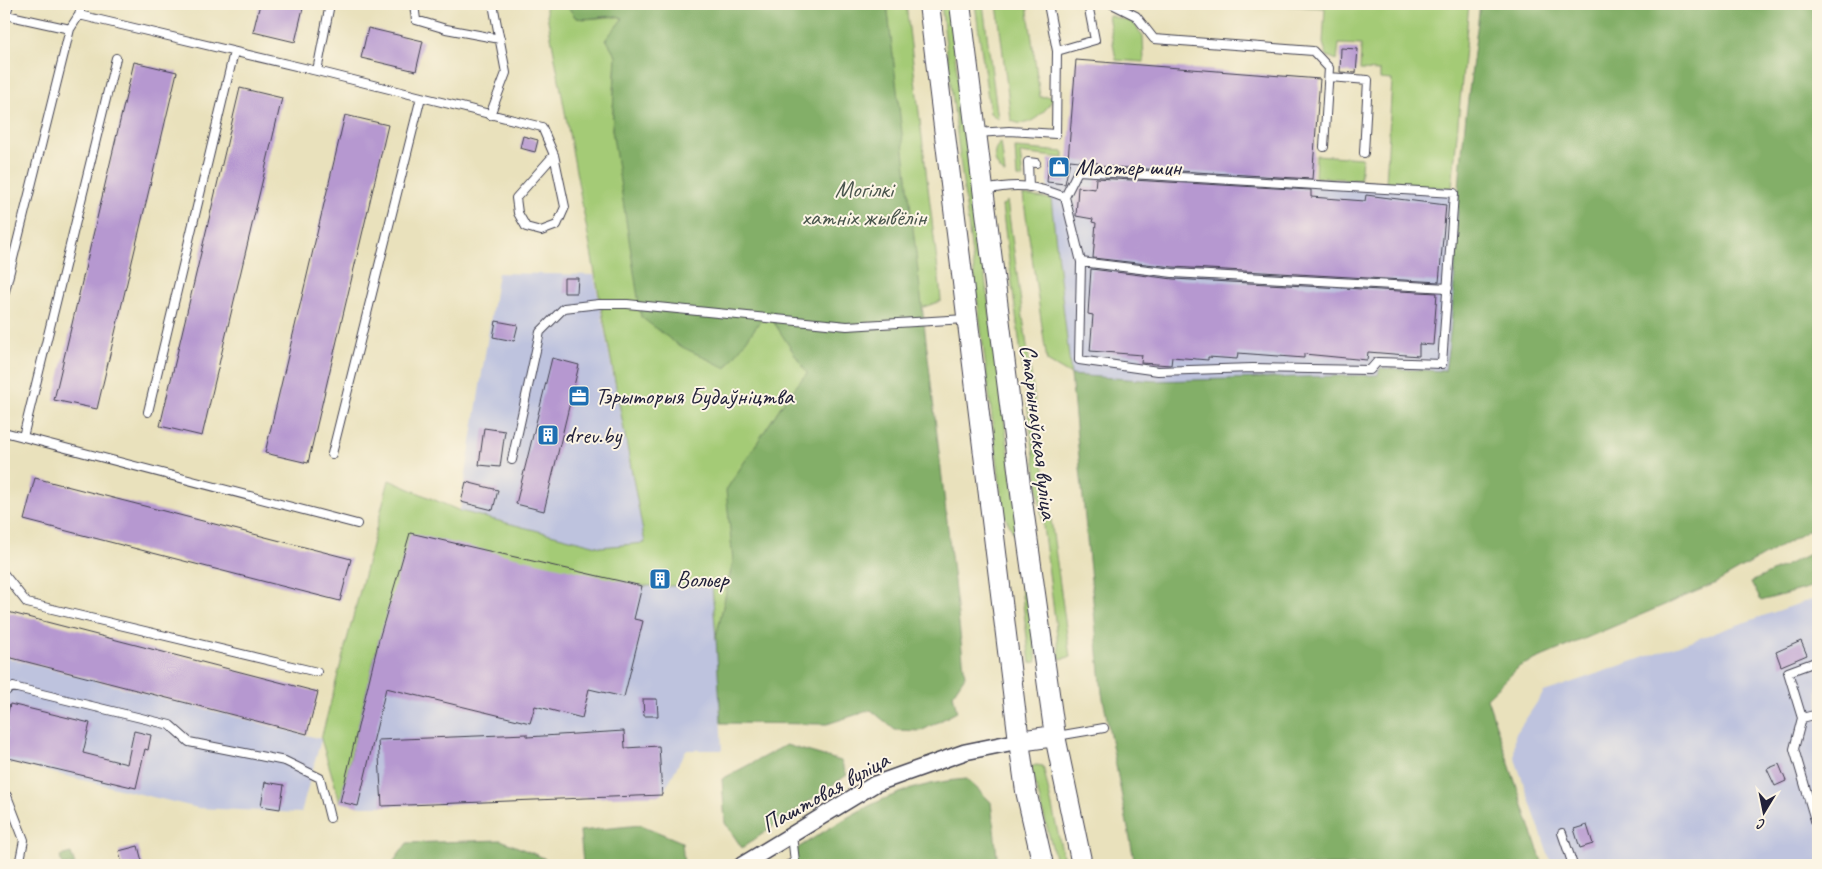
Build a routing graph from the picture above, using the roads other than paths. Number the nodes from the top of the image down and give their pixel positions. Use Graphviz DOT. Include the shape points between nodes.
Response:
graph roads {
  1 [pos="9,4"];
  2 [pos="82,4"];
  3 [pos="330,4"];
  4 [pos="414,4"];
  5 [pos="494,4"];
  6 [pos="929,4"];
  7 [pos="960,4"];
  8 [pos="1048,4"];
  9 [pos="1088,4"];
  10 [pos="1112,4"];
  11 [pos="5,15"];
  12 [pos="79,15"];
  13 [pos="70,29"];
  14 [pos="500,39"];
  15 [pos="1057,51"];
  16 [pos="234,52"];
  17 [pos="116,58"];
  18 [pos="316,71"];
  19 [pos="1328,77"];
  20 [pos="421,97"];
  21 [pos="490,115"];
  22 [pos="976,133"];
  23 [pos="1324,147"];
  24 [pos="1364,153"];
  25 [pos="554,155"];
  26 [pos="1036,163"];
  27 [pos="1029,187"];
  28 [pos="983,190"];
  29 [pos="1066,197"];
  30 [pos="1081,262"];
  31 [pos="1448,288"];
  32 [pos="4,295"];
  33 [pos="966,319"];
  34 [pos="148,412"];
  35 [pos="4,432"];
  36 [pos="23,438"];
  37 [pos="332,454"];
  38 [pos="512,460"];
  39 [pos="357,524"];
  40 [pos="4,574"];
  41 [pos="1818,661"];
  42 [pos="316,672"];
  43 [pos="4,692"];
  44 [pos="1818,714"];
  45 [pos="1802,718"];
  46 [pos="1104,728"];
  47 [pos="1055,736"];
  48 [pos="1019,740"];
  49 [pos="4,796"];
  50 [pos="330,818"];
  51 [pos="1818,830"];
  52 [pos="1562,833"];
  53 [pos="792,835"];
  54 [pos="19,865"];
  55 [pos="742,865"];
  56 [pos="788,865"];
  57 [pos="1043,865"];
  58 [pos="1082,865"];
  59 [pos="1573,865"];
  1 -- 11 [label="lane"];
  2 -- 12 [label="lane"];
  3 -- 18 [label="lane"];
  4 -- 14 [label="lane" via="416,20"];
  5 -- 14 [label="lane"];
  6 -- 33 [label="main road"];
  7 -- 22 [label="main road, Старынаўская вуліца"];
  8 -- 15 [label="lane"];
  9 -- 15 [label="lane" via="1095,40"];
  10 -- 19 [label="lane" via="1136,16 1154,39 1313,51 1329,68"];
  11 -- 13 [label="lane"];
  12 -- 13 [label="lane"];
  12 -- 16 [label="lane"];
  13 -- 32 [label="lane"];
  14 -- 21 [label="lane" via="506,73"];
  15 -- 22 [label="lane" via="1056,134"];
  16 -- 18 [label="lane"];
  16 -- 34 [label="lane"];
  17 -- 36 [label="lane"];
  18 -- 20 [label="lane"];
  19 -- 23 [label="lane"];
  19 -- 24 [label="lane" via="1368,80"];
  20 -- 21 [label="lane"];
  20 -- 37 [label="lane"];
  21 -- 25 [label="lane" via="542,128"];
  22 -- 28 [label="main road, Старынаўская вуліца"];
  25 -- 25 [label="lane" via="516,198 518,214 526,227 541,232 558,225 565,207"];
  26 -- 27 [label="lane" via="1028,162"];
  27 -- 28 [label="lane" via="1016,184"];
  27 -- 29 [label="lane"];
  28 -- 47 [label="main road, Старынаўская вуліца"];
  29 -- 30 [label="lane"];
  29 -- 31 [label="lane" via="1078,171 1454,193"];
  30 -- 31 [label="lane" via="1173,273"];
  30 -- 31 [label="lane" via="1079,360 1158,371 1253,368 1370,370 1377,362 1442,364"];
  33 -- 38 [label="lane" via="847,326 627,304 564,308 540,332"];
  33 -- 48 [label="main road"];
  35 -- 36 [label="lane"];
  36 -- 39 [label="lane"];
  40 -- 42 [label="lane" via="27,603"];
  41 -- 45 [label="lane" via="1788,672"];
  43 -- 50 [label="lane" via="12,686 170,725 189,742 285,761 320,778"];
  44 -- 45 [label="lane"];
  45 -- 51 [label="lane" via="1794,749"];
  46 -- 47 [label="lane"];
  47 -- 48 [label="main road"];
  47 -- 58 [label="main road, Старынаўская вуліца"];
  48 -- 53 [label="street, Паштовая вуліца" via="965,752 875,784"];
  48 -- 57 [label="main road" via="1026,791"];
  49 -- 54 [label="lane" via="7,796 24,840"];
  52 -- 59 [label="lane"];
  53 -- 55 [label="street, Паштовая вуліца"];
  53 -- 56 [label="lane" via="795,862"];
}
